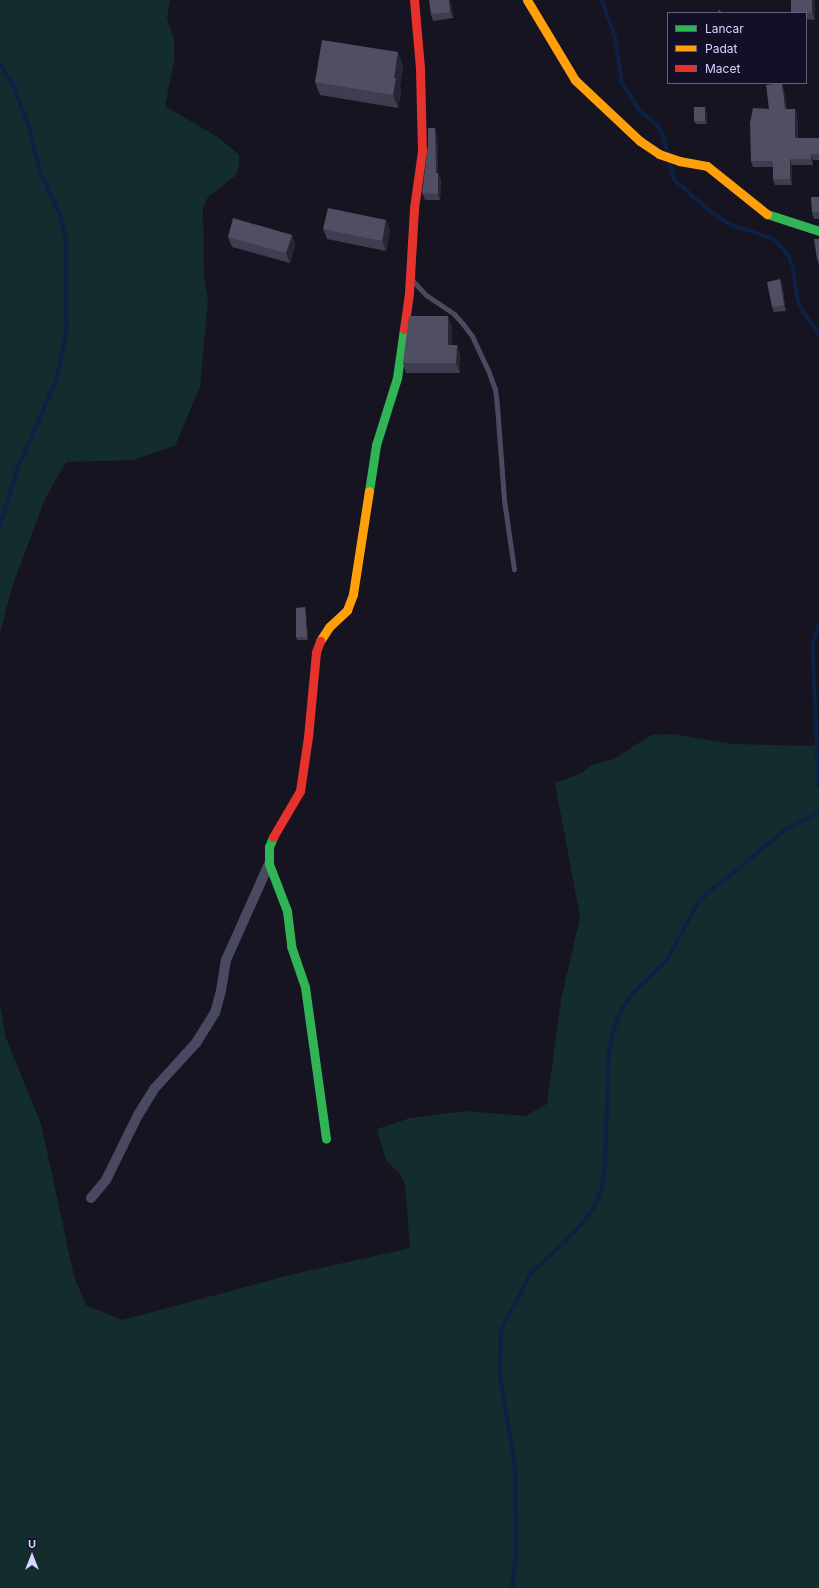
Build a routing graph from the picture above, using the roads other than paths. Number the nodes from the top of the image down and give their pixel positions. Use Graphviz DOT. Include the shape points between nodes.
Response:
graph roads {
  1 [pos="414,0"];
  2 [pos="526,0"];
  3 [pos="819,231"];
  4 [pos="410,278"];
  5 [pos="514,569"];
  6 [pos="269,864"];
  7 [pos="326,1140"];
  8 [pos="91,1198"];
  1 -- 4 [label="street" via="420,68 422,143 414,208"];
  2 -- 3 [label="street" via="575,80 640,141 679,161 707,166 768,215"];
  4 -- 5 [label="lane" via="426,295 464,324 472,336 495,389 504,500"];
  4 -- 6 [label="street" via="397,378 376,446 353,594 347,610 329,627 321,638 316,652 300,792 269,847"];
  6 -- 7 [label="street" via="287,911 291,946 305,987"];
  6 -- 8 [label="street" via="226,960 215,1014 196,1043 154,1089 138,1115 106,1180"];
}
